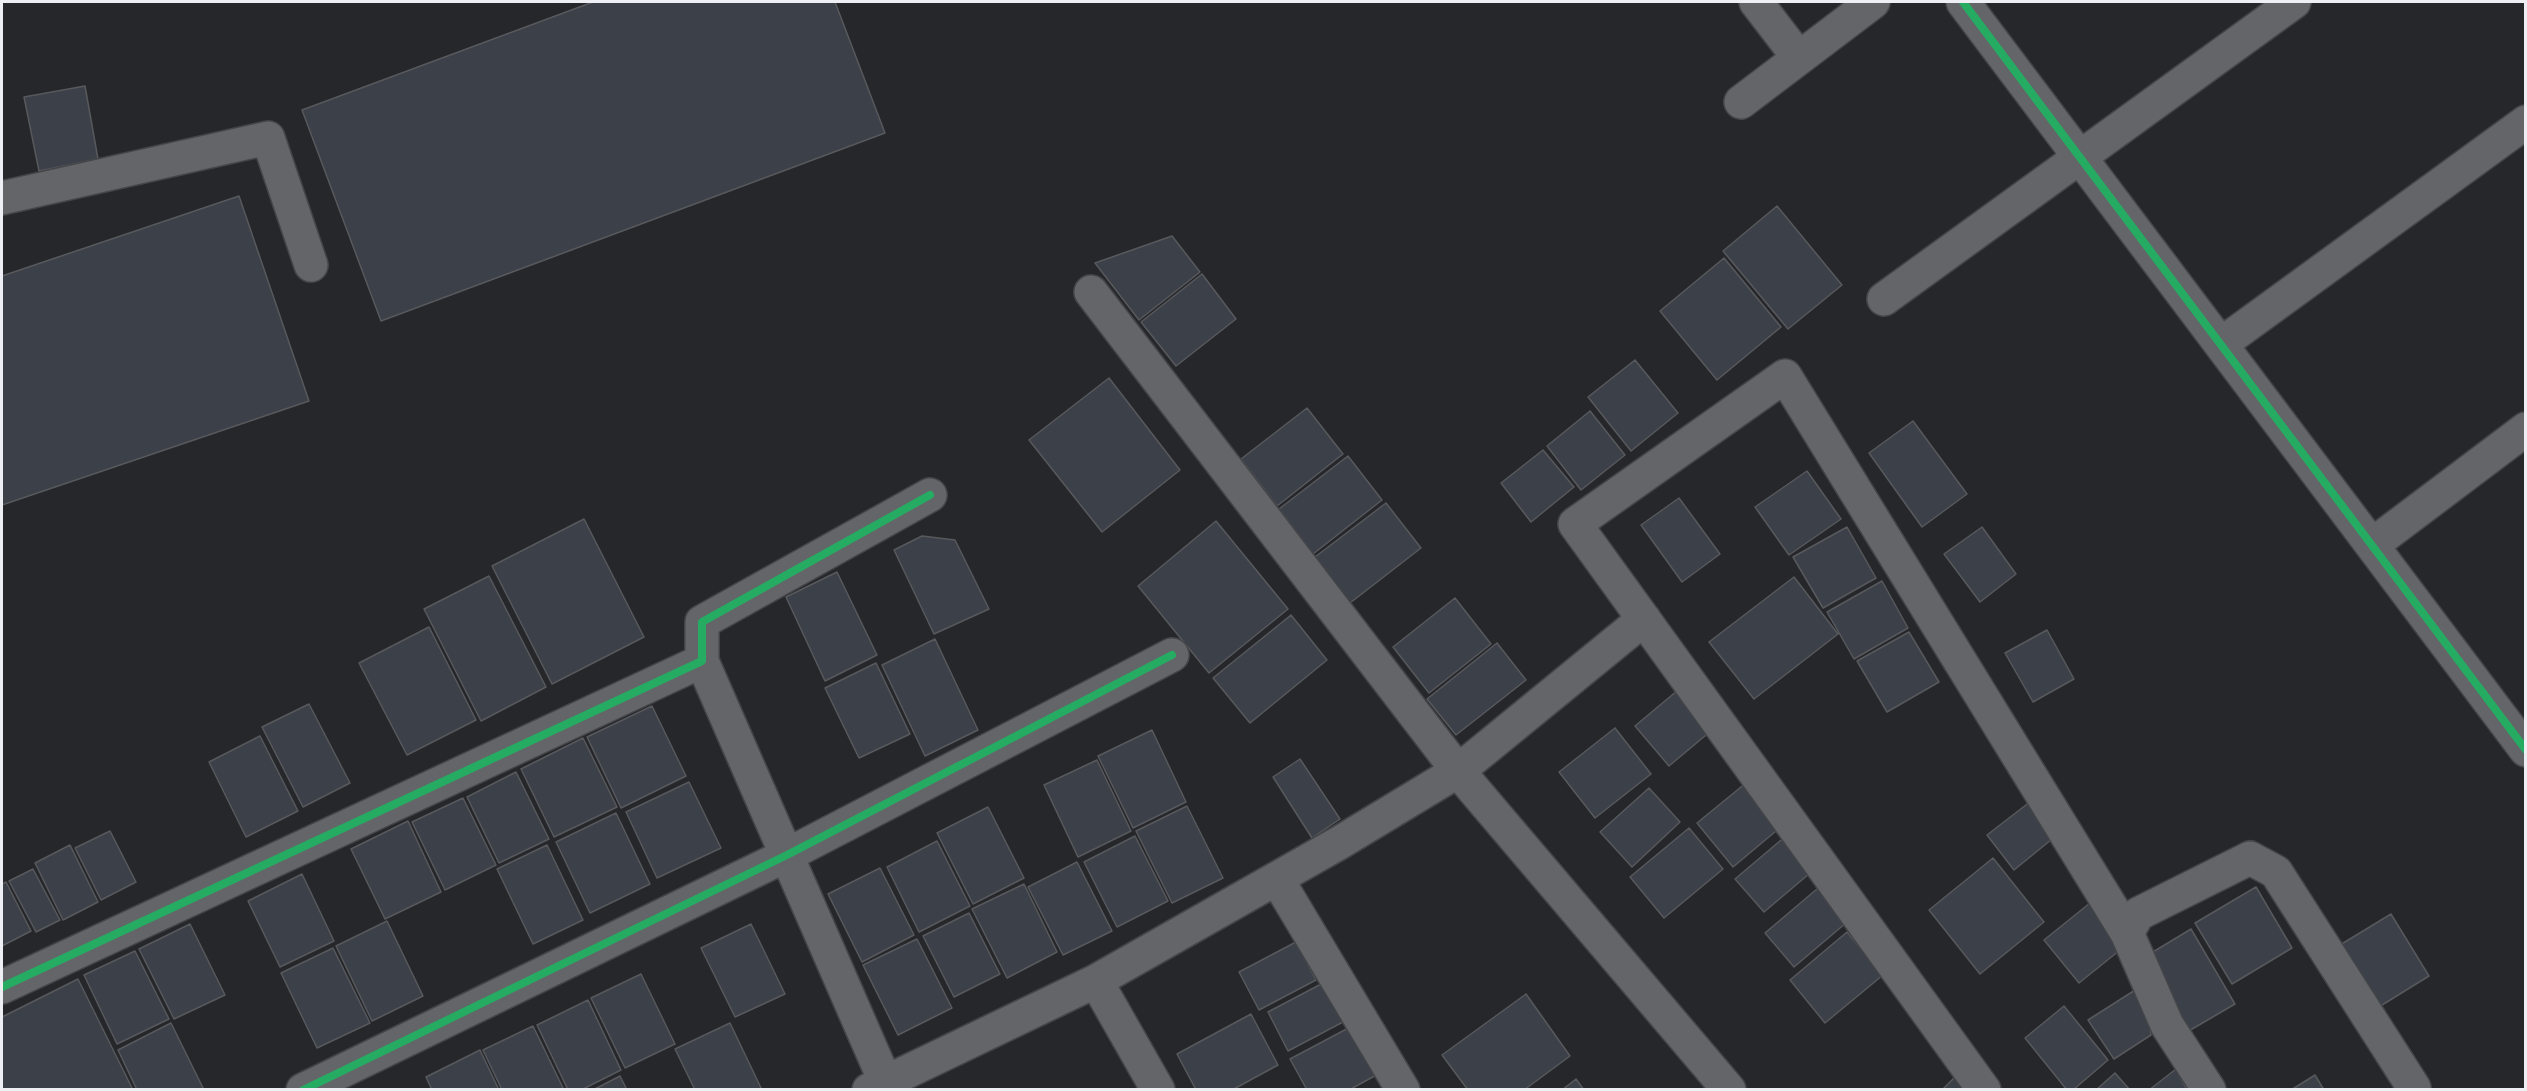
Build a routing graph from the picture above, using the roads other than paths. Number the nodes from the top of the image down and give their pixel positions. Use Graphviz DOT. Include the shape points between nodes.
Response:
graph roads {
  1 [pos="1756,2"];
  2 [pos="1873,2"];
  3 [pos="1963,2"];
  4 [pos="2294,2"];
  5 [pos="1799,58"];
  6 [pos="1741,102"];
  7 [pos="2526,122"];
  8 [pos="2080,157"];
  9 [pos="2,198"];
  10 [pos="311,265"];
  11 [pos="1091,291"];
  12 [pos="1884,299"];
  13 [pos="2221,344"];
  14 [pos="2526,429"];
  15 [pos="930,495"];
  16 [pos="2372,545"];
  17 [pos="1644,619"];
  18 [pos="1172,655"];
  19 [pos="702,661"];
  20 [pos="2526,750"];
  21 [pos="1458,771"];
  22 [pos="787,855"];
  23 [pos="1277,879"];
  24 [pos="2127,933"];
  25 [pos="1096,981"];
  26 [pos="2,987"];
  27 [pos="877,1085"];
  28 [pos="2414,1088"];
  29 [pos="303,1089"];
  30 [pos="1158,1089"];
  31 [pos="1403,1089"];
  32 [pos="1729,1089"];
  33 [pos="1984,1089"];
  34 [pos="2209,1089"];
  1 -- 5 [label="street"];
  2 -- 5 [label="street"];
  3 -- 8 [label="street"];
  4 -- 8 [label="street"];
  5 -- 6 [label="street"];
  7 -- 13 [label="street"];
  8 -- 12 [label="street"];
  8 -- 13 [label="street"];
  9 -- 10 [label="street" via="268,138"];
  11 -- 21 [label="street"];
  13 -- 16 [label="street"];
  14 -- 16 [label="street"];
  15 -- 19 [label="street" via="702,622"];
  16 -- 20 [label="street"];
  17 -- 21 [label="street"];
  17 -- 24 [label="street" via="1575,524 1785,376"];
  17 -- 33 [label="street"];
  18 -- 22 [label="street"];
  19 -- 22 [label="street"];
  19 -- 26 [label="street"];
  21 -- 23 [label="street"];
  21 -- 32 [label="street"];
  22 -- 27 [label="street"];
  22 -- 29 [label="street"];
  23 -- 25 [label="street"];
  23 -- 31 [label="street"];
  24 -- 28 [label="street" via="2138,914 2250,858 2276,872"];
  24 -- 34 [label="street" via="2167,1025"];
  25 -- 27 [label="street"];
  25 -- 30 [label="street"];
}
